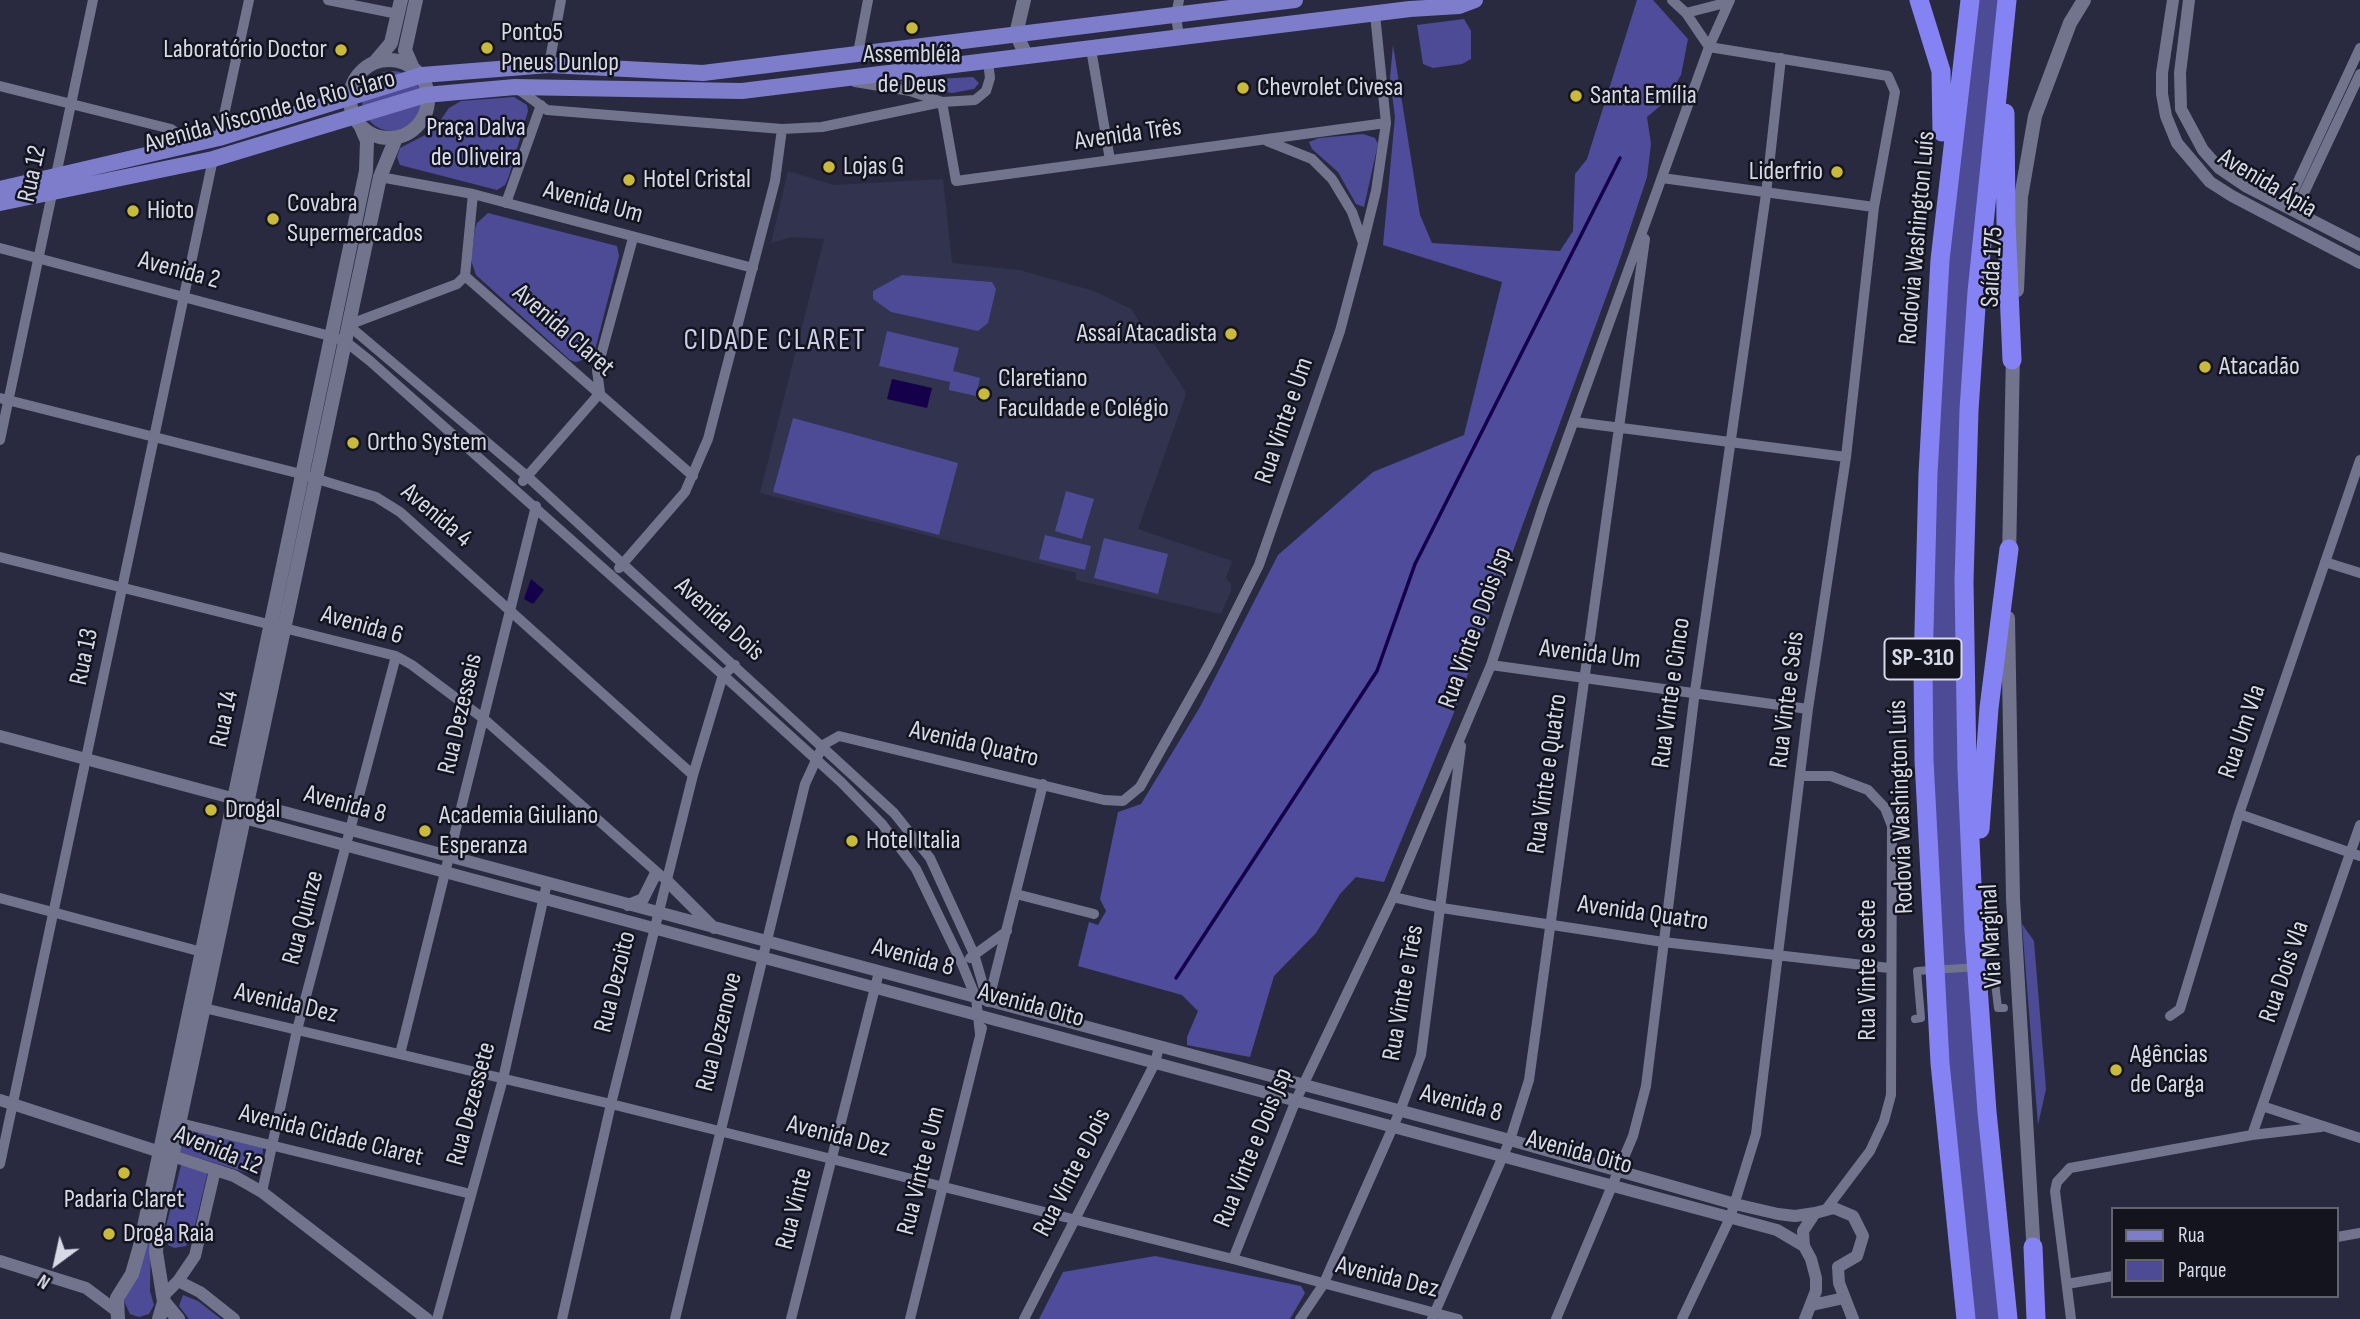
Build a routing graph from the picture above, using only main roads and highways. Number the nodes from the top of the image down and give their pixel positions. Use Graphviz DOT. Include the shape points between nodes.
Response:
graph roads {
  1 [pos="416,0"];
  2 [pos="1024,0"];
  3 [pos="1295,0"];
  4 [pos="1475,0"];
  5 [pos="1919,0"];
  6 [pos="1969,0"];
  7 [pos="2007,0"];
  8 [pos="2084,0"];
  9 [pos="1407,4"];
  10 [pos="400,7"];
  11 [pos="1177,7"];
  12 [pos="1375,7"];
  13 [pos="1208,11"];
  14 [pos="1133,20"];
  15 [pos="2004,24"];
  16 [pos="1016,34"];
  17 [pos="1214,34"];
  18 [pos="1133,44"];
  19 [pos="1027,57"];
  20 [pos="375,62"];
  21 [pos="417,71"];
  22 [pos="429,94"];
  23 [pos="349,98"];
  24 [pos="357,122"];
  25 [pos="396,138"];
  26 [pos="0,189"];
  27 [pos="0,203"];
  28 [pos="1940,260"];
  29 [pos="2012,360"];
  30 [pos="2009,549"];
  31 [pos="1974,931"];
  32 [pos="166,1153"];
  33 [pos="2033,1247"];
  34 [pos="164,1299"];
  35 [pos="120,1316"];
  36 [pos="159,1319"];
  37 [pos="178,1319"];
  38 [pos="1966,1319"];
  39 [pos="2008,1319"];
  40 [pos="2038,1319"];
  1 -- 21 [label="main road" via="405,50"];
  2 -- 16 [label="main road"];
  3 -- 13 [label="main road, Avenida Visconde de Rio Claro"];
  4 -- 9 [label="main road, Avenida Visconde de Rio Claro" via="1459,6"];
  5 -- 28 [label="highway" via="1941,71"];
  6 -- 28 [label="highway, Rodovia Washington Luís / SP-310"];
  7 -- 15 [label="highway, SP-310"];
  8 -- 29 [label="main road, Saída 175" via="2046,84 2025,166"];
  9 -- 12 [label="main road, Avenida Visconde de Rio Claro"];
  10 -- 20 [label="main road" via="391,43"];
  11 -- 13 [label="main road, Avenida Visconde de Rio Claro"];
  11 -- 14 [label="main road, Avenida Visconde de Rio Claro"];
  12 -- 17 [label="main road, Avenida Visconde de Rio Claro"];
  13 -- 17 [label="main road" via="1206,21"];
  14 -- 16 [label="main road, Avenida Visconde de Rio Claro"];
  14 -- 18 [label="main road" via="1140,31"];
  15 -- 29 [label="highway"];
  15 -- 31 [label="highway, SP-310" via="1969,410 1964,581"];
  16 -- 19 [label="main road"];
  16 -- 21 [label="main road, Avenida Visconde de Rio Claro" via="703,73 549,65"];
  17 -- 18 [label="main road, Avenida Visconde de Rio Claro"];
  18 -- 19 [label="main road, Avenida Visconde de Rio Claro"];
  19 -- 22 [label="main road, Avenida Visconde de Rio Claro" via="742,91 515,87"];
  20 -- 21 [label="main road" via="396,59"];
  20 -- 23 [label="main road" via="357,75"];
  21 -- 22 [label="main road"];
  21 -- 23 [label="main road, Avenida Visconde de Rio Claro"];
  22 -- 24 [label="main road, Avenida Visconde de Rio Claro"];
  22 -- 25 [label="main road" via="422,121 409,134"];
  23 -- 24 [label="main road, Rua 14"];
  23 -- 26 [label="main road, Avenida Visconde de Rio Claro" via="219,138"];
  24 -- 25 [label="main road" via="374,135"];
  24 -- 27 [label="main road, Avenida Visconde de Rio Claro" via="213,159"];
  24 -- 32 [label="main road, Rua 14" via="367,141 366,172 233,798"];
  25 -- 32 [label="main road, Rua 14" via="380,177 180,1123"];
  28 -- 38 [label="highway, Rodovia Washington Luís / SP-310" via="1927,509 1924,760 1940,1063"];
  29 -- 30 [label="main road, Saída 175"];
  30 -- 31 [label="highway" via="1988,720"];
  30 -- 33 [label="main road, Via Marginal" via="2007,705 2013,899"];
  31 -- 39 [label="highway, SP-310"];
  32 -- 34 [label="main road, Rua 14" via="156,1242"];
  32 -- 35 [label="main road, Rua 14" via="132,1274 117,1298"];
  33 -- 40 [label="highway"];
  34 -- 36 [label="main road, Rua 14"];
  34 -- 37 [label="main road"];
}
